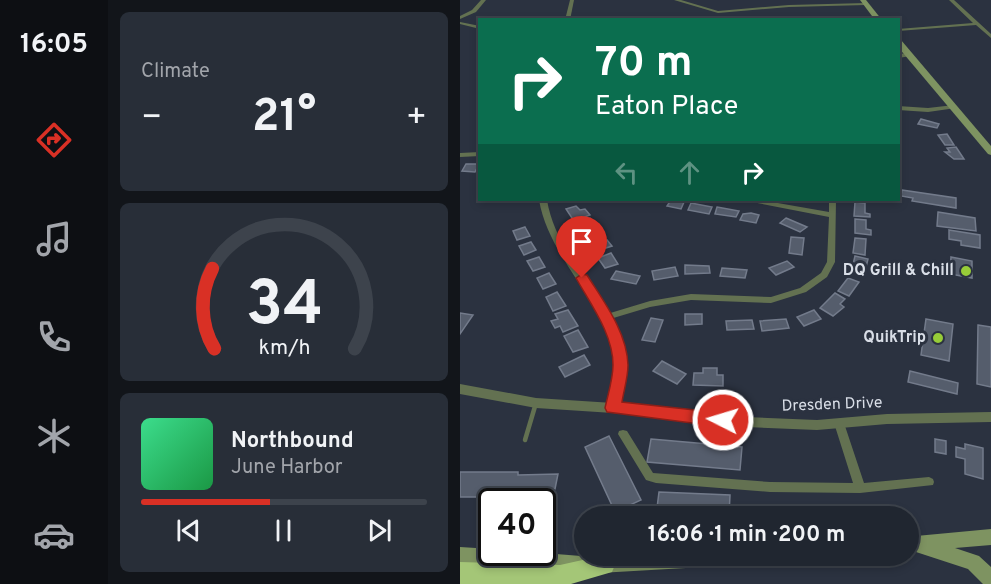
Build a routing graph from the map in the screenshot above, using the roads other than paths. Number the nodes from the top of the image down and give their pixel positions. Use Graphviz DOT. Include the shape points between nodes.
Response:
graph roads {
  1 [pos="484,0"];
  2 [pos="572,0"];
  3 [pos="676,0"];
  4 [pos="753,0"];
  5 [pos="951,0"];
  6 [pos="864,2"];
  7 [pos="774,8"];
  8 [pos="758,10"];
  9 [pos="718,12"];
  10 [pos="568,18"];
  11 [pos="719,18"];
  12 [pos="773,18"];
  13 [pos="877,18"];
  14 [pos="460,20"];
  15 [pos="976,24"];
  16 [pos="478,27"];
  17 [pos="900,30"];
  18 [pos="991,37"];
  19 [pos="900,45"];
  20 [pos="900,56"];
  21 [pos="909,56"];
  22 [pos="954,107"];
  23 [pos="900,108"];
  24 [pos="991,152"];
  25 [pos="478,154"];
  26 [pos="460,155"];
  27 [pos="543,201"];
  28 [pos="757,201"];
  29 [pos="833,201"];
  30 [pos="832,215"];
  31 [pos="606,318"];
  32 [pos="460,389"];
  33 [pos="536,403"];
  34 [pos="613,408"];
  35 [pos="991,417"];
  36 [pos="839,423"];
  37 [pos="623,434"];
  38 [pos="525,440"];
  39 [pos="930,482"];
  40 [pos="860,488"];
  41 [pos="991,537"];
  42 [pos="919,543"];
  43 [pos="919,546"];
  44 [pos="460,555"];
  45 [pos="574,563"];
  46 [pos="600,566"];
  47 [pos="460,573"];
  48 [pos="991,580"];
  1 -- 14 [label="street"];
  2 -- 10 [label="street"];
  3 -- 9 [label="street"];
  4 -- 8 [label="street"];
  5 -- 15 [label="street"];
  6 -- 7 [label="street"];
  6 -- 13 [label="main road"];
  7 -- 8 [label="street"];
  7 -- 12 [label="street"];
  8 -- 9 [label="street"];
  9 -- 11 [label="street"];
  14 -- 16 [label="street"];
  15 -- 17 [label="street"];
  15 -- 18 [label="street"];
  19 -- 21 [label="main road"];
  20 -- 21 [label="street"];
  21 -- 22 [label="main road"];
  22 -- 23 [label="street"];
  22 -- 24 [label="main road"];
  25 -- 26 [label="street"];
  27 -- 31 [label="street" via="547,220"];
  28 -- 30 [label="street"];
  29 -- 30 [label="street"];
  30 -- 31 [label="street" via="831,262 824,275 797,293 753,301 691,297 650,304"];
  31 -- 34 [label="street" via="619,349"];
  32 -- 33 [label="street, Dresden Drive"];
  33 -- 34 [label="street, Dresden Drive"];
  33 -- 38 [label="lane"];
  34 -- 36 [label="street, Dresden Drive" via="746,422"];
  35 -- 36 [label="street, Dresden Drive"];
  36 -- 40 [label="street"];
  37 -- 40 [label="street" via="650,477 770,487"];
  39 -- 40 [label="street"];
  41 -- 42 [label="main road"];
  43 -- 48 [label="main road" via="973,562"];
  44 -- 45 [label="main road"];
  46 -- 47 [label="highway" via="560,576"];
}
